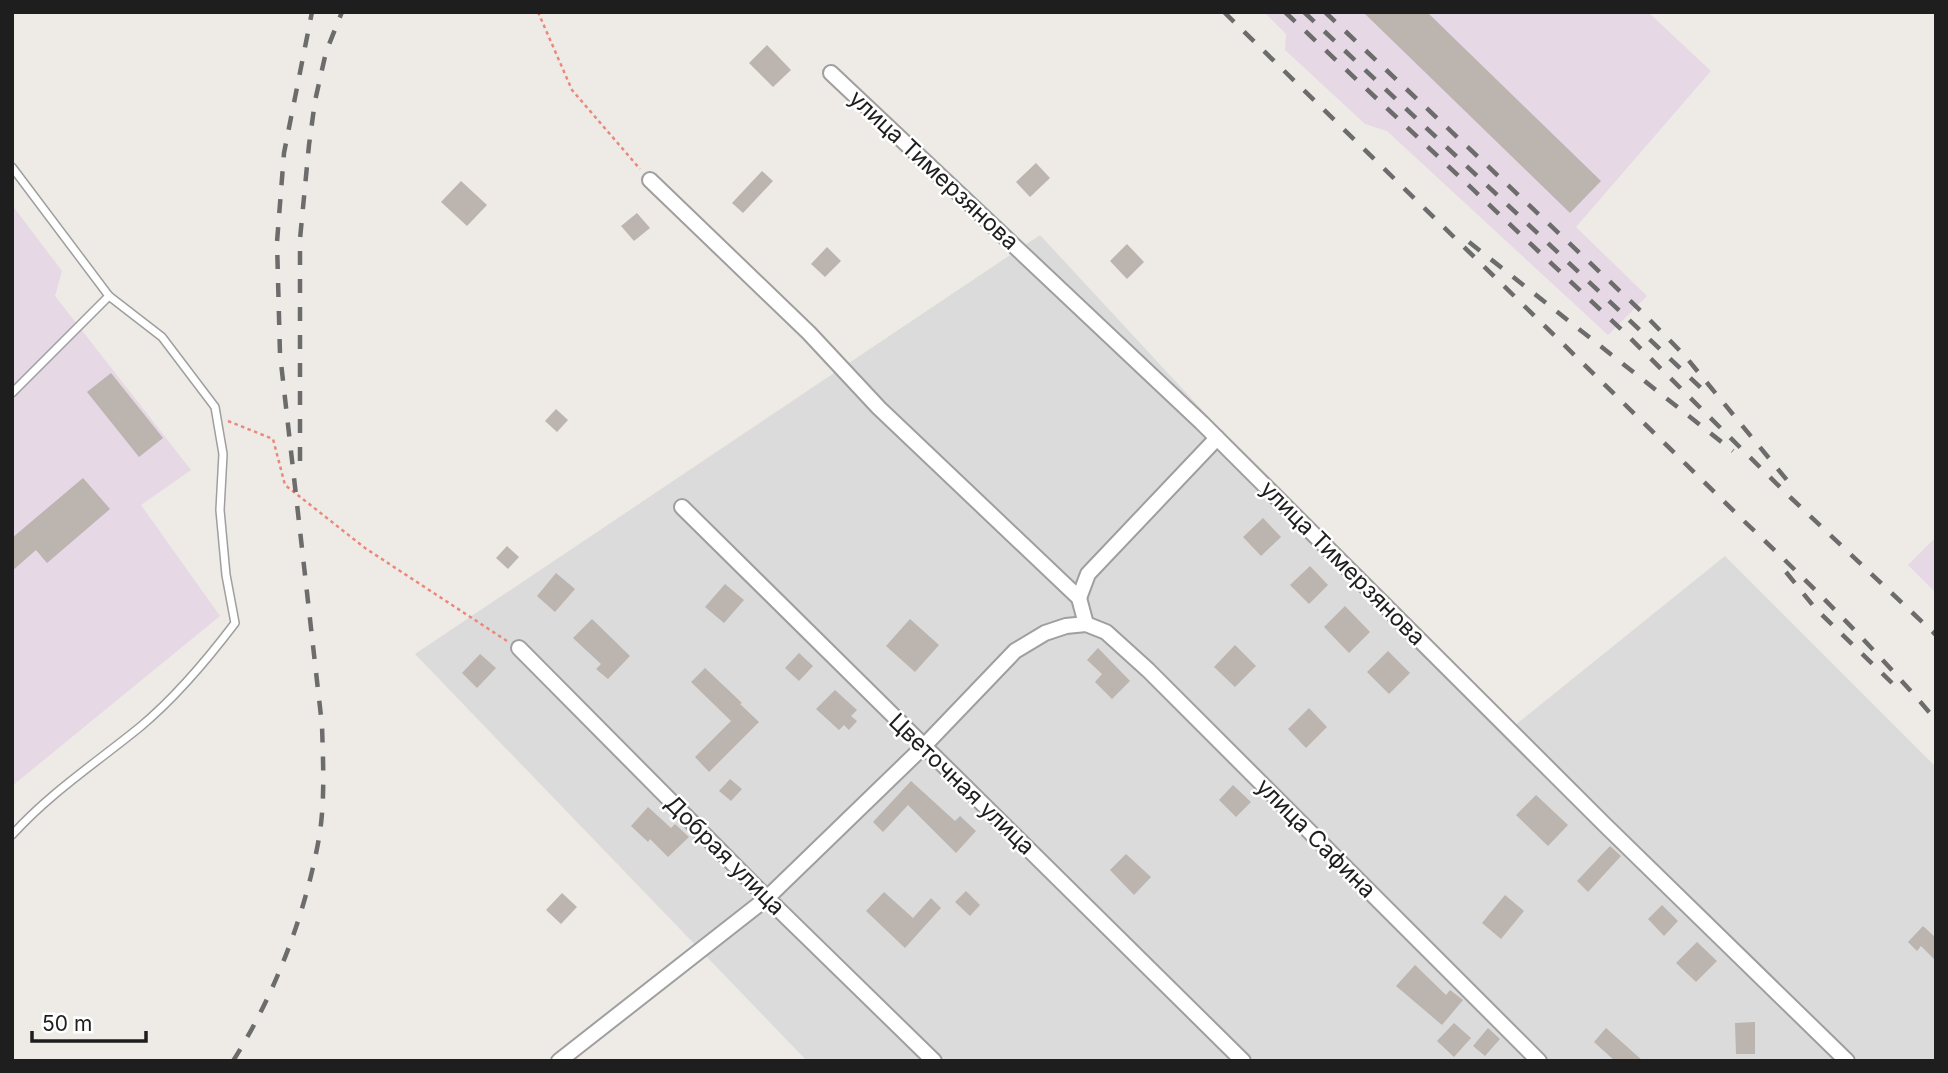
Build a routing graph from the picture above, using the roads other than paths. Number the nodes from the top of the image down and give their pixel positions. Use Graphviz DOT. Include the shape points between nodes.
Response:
graph roads {
  1 [pos="831,73"];
  2 [pos="12,167"];
  3 [pos="650,180"];
  4 [pos="109,296"];
  5 [pos="12,393"];
  6 [pos="1217,438"];
  7 [pos="682,507"];
  8 [pos="1079,598"];
  9 [pos="1086,624"];
  10 [pos="519,648"];
  11 [pos="924,746"];
  12 [pos="12,835"];
  13 [pos="767,898"];
  14 [pos="559,1061"];
  15 [pos="934,1061"];
  16 [pos="1243,1061"];
  17 [pos="1539,1061"];
  18 [pos="1847,1061"];
  1 -- 6 [label="street, улица Тимерзянова"];
  2 -- 4 [label="lane"];
  3 -- 8 [label="street"];
  4 -- 5 [label="lane"];
  4 -- 12 [label="lane" via="162,337 215,407 223,454 220,510 226,575 235,623 204,663 143,725 64,785"];
  6 -- 8 [label="street" via="1088,573"];
  6 -- 18 [label="street, улица Тимерзянова"];
  7 -- 11 [label="street, Цветочная улица"];
  8 -- 9 [label="street"];
  9 -- 11 [label="street" via="1045,633 1015,651"];
  9 -- 17 [label="street, улица Сафина" via="1106,632 1148,670"];
  10 -- 13 [label="street, Добрая улица"];
  11 -- 13 [label="street"];
  11 -- 16 [label="street, Цветочная улица"];
  13 -- 14 [label="street"];
  13 -- 15 [label="street, Добрая улица"];
}
